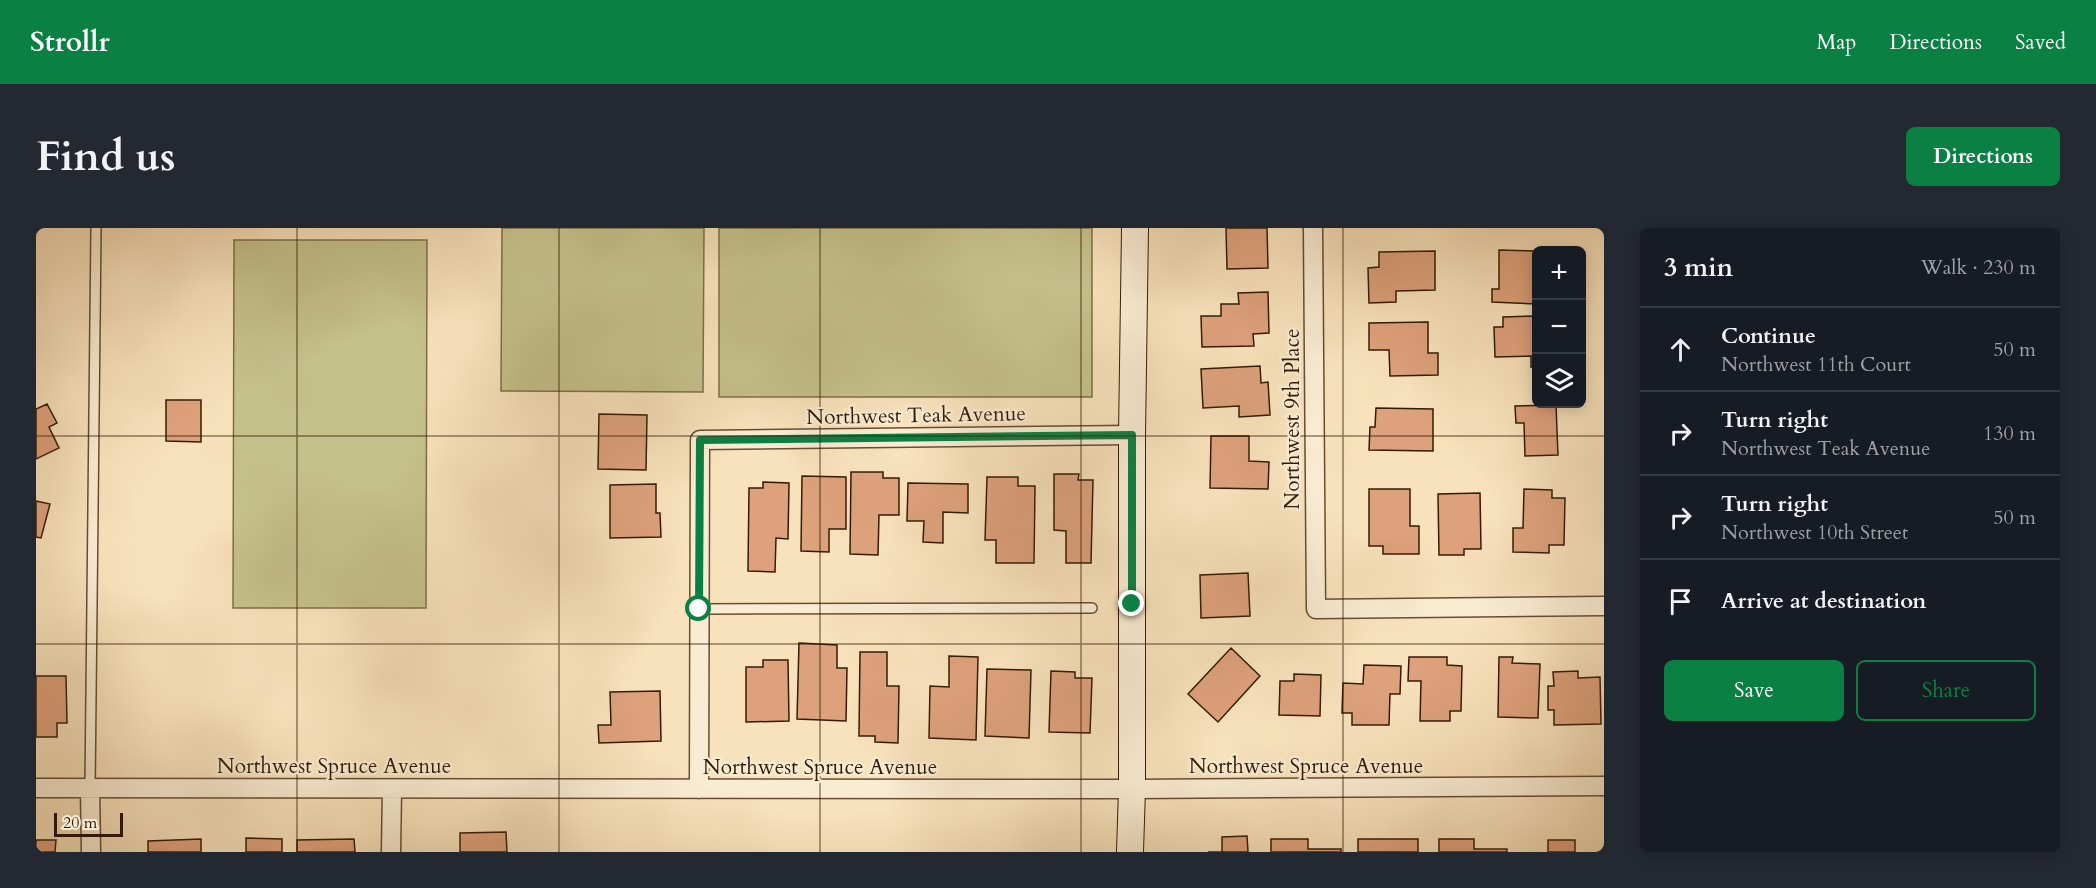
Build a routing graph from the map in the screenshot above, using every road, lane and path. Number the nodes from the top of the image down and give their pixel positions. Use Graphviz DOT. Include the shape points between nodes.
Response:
graph roads {
  1 [pos="96,228"];
  2 [pos="1135,228"];
  3 [pos="1313,228"];
  4 [pos="1132,435"];
  5 [pos="1604,606"];
  6 [pos="1092,608"];
  7 [pos="699,609"];
  8 [pos="1604,786"];
  9 [pos="36,788"];
  10 [pos="90,789"];
  11 [pos="392,789"];
  12 [pos="699,789"];
  13 [pos="1132,789"];
  14 [pos="91,852"];
  15 [pos="391,852"];
  16 [pos="1130,852"];
  1 -- 10 [label="lane"];
  2 -- 4 [label="street"];
  3 -- 5 [label="street, Northwest 9th Place" via="1316,609"];
  4 -- 7 [label="street, Northwest Teak Avenue" via="700,440"];
  4 -- 13 [label="street"];
  6 -- 7 [label="lane"];
  7 -- 12 [label="street"];
  8 -- 13 [label="street, Northwest Spruce Avenue"];
  9 -- 10 [label="street, Northwest Spruce Avenue"];
  10 -- 11 [label="street, Northwest Spruce Avenue"];
  10 -- 14 [label="street"];
  11 -- 12 [label="street, Northwest Spruce Avenue"];
  11 -- 15 [label="street"];
  12 -- 13 [label="street, Northwest Spruce Avenue"];
  13 -- 16 [label="street"];
}
